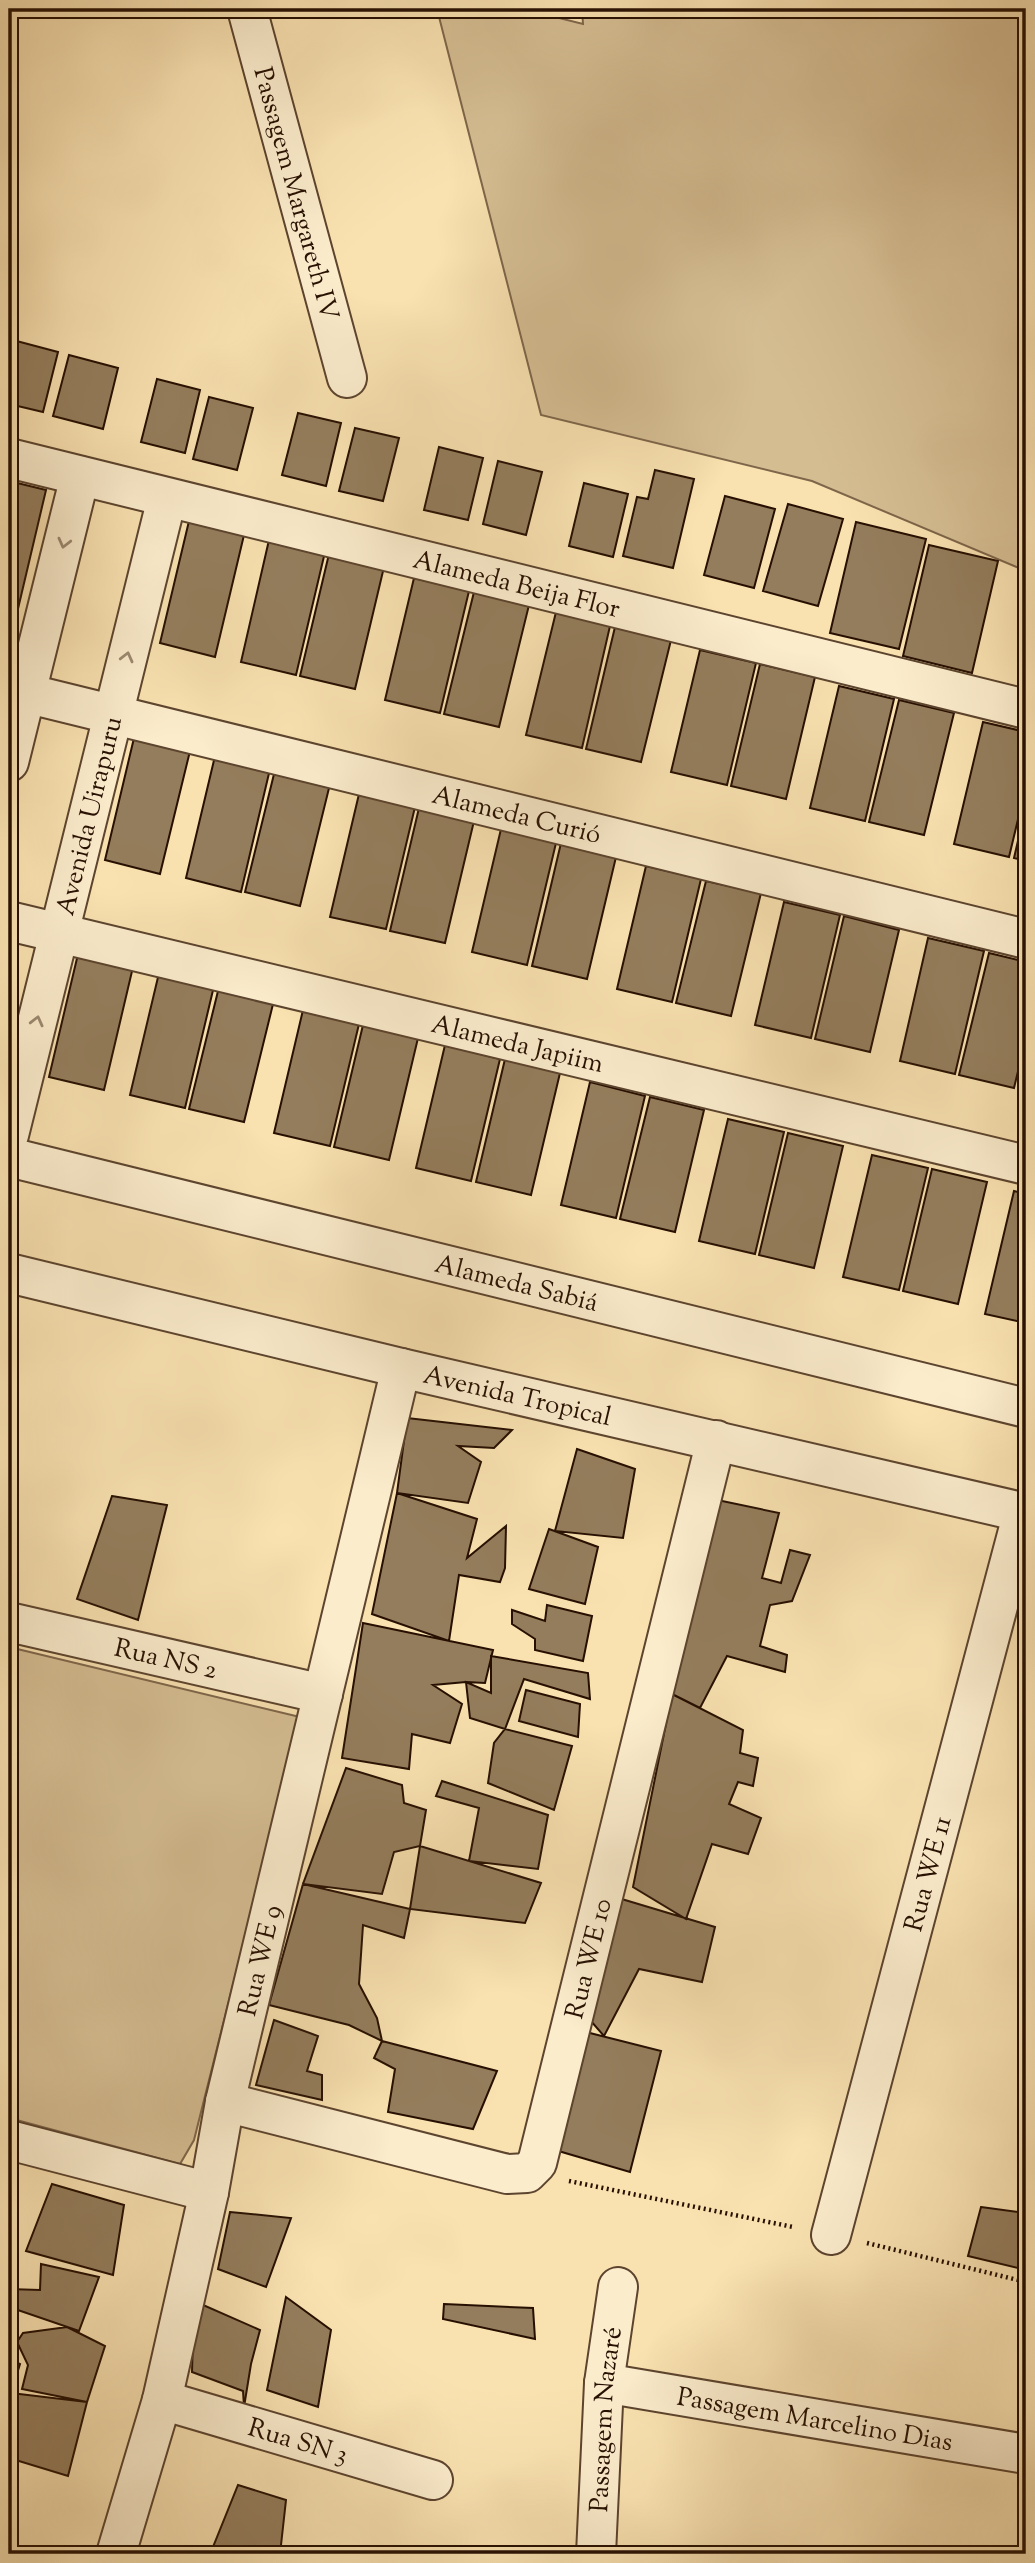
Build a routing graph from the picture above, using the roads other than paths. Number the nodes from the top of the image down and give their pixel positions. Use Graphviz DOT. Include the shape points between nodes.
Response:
graph roads {
  1 [pos="247,9"];
  2 [pos="347,378"];
  3 [pos="9,458"];
  4 [pos="80,477"];
  5 [pos="167,498"];
  6 [pos="17,691"];
  7 [pos="1026,709"];
  8 [pos="113,714"];
  9 [pos="9,762"];
  10 [pos="9,921"];
  11 [pos="59,933"];
  12 [pos="1026,939"];
  13 [pos="14,1085"];
  14 [pos="9,1135"];
  15 [pos="9,1157"];
  16 [pos="1026,1165"];
  17 [pos="9,1273"];
  18 [pos="401,1368"];
  19 [pos="1026,1408"];
  20 [pos="716,1440"];
  21 [pos="1025,1513"];
  22 [pos="9,1622"];
  23 [pos="323,1694"];
  24 [pos="225,2102"];
  25 [pos="9,2140"];
  26 [pos="209,2192"];
  27 [pos="831,2235"];
  28 [pos="618,2287"];
  29 [pos="604,2383"];
  30 [pos="162,2400"];
  31 [pos="1026,2454"];
  32 [pos="433,2480"];
  33 [pos="116,2554"];
  34 [pos="596,2554"];
  1 -- 2 [label="street, Passagem Margareth IV"];
  3 -- 4 [label="street, Alameda Beija Flor"];
  4 -- 5 [label="street, Alameda Beija Flor"];
  4 -- 6 [label="street, one-way"];
  5 -- 7 [label="street, Alameda Beija Flor"];
  8 -- 5 [label="street, Avenida Uirapuru, one-way"];
  6 -- 8 [label="street, Alameda Curió"];
  6 -- 9 [label="street"];
  8 -- 11 [label="street, Avenida Uirapuru"];
  8 -- 12 [label="street, Alameda Curió"];
  10 -- 11 [label="street, Alameda Japiim"];
  13 -- 11 [label="street, Avenida Uirapuru, one-way"];
  11 -- 16 [label="street, Alameda Japiim"];
  13 -- 14 [label="street, Avenida Uirapuru"];
  15 -- 19 [label="street, Alameda Sabiá"];
  17 -- 18 [label="street, Avenida Tropical"];
  18 -- 20 [label="street, Avenida Tropical"];
  18 -- 23 [label="street, Rua WE 9"];
  20 -- 21 [label="street, Avenida Tropical"];
  20 -- 24 [label="street, Rua WE 10" via="539,2159 527,2173 508,2174"];
  21 -- 27 [label="street, Rua WE 11"];
  22 -- 23 [label="street, Rua NS 2"];
  23 -- 24 [label="street, Rua WE 9"];
  24 -- 26 [label="street, Rua WE 9"];
  25 -- 26 [label="street"];
  26 -- 30 [label="street, Rua WE 9"];
  28 -- 29 [label="street, Passagem Nazaré"];
  29 -- 31 [label="street, Passagem Marcelino Dias"];
  29 -- 34 [label="street, Passagem Nazaré"];
  30 -- 32 [label="street, Rua SN 3"];
  30 -- 33 [label="street, Rua WE 9"];
}
